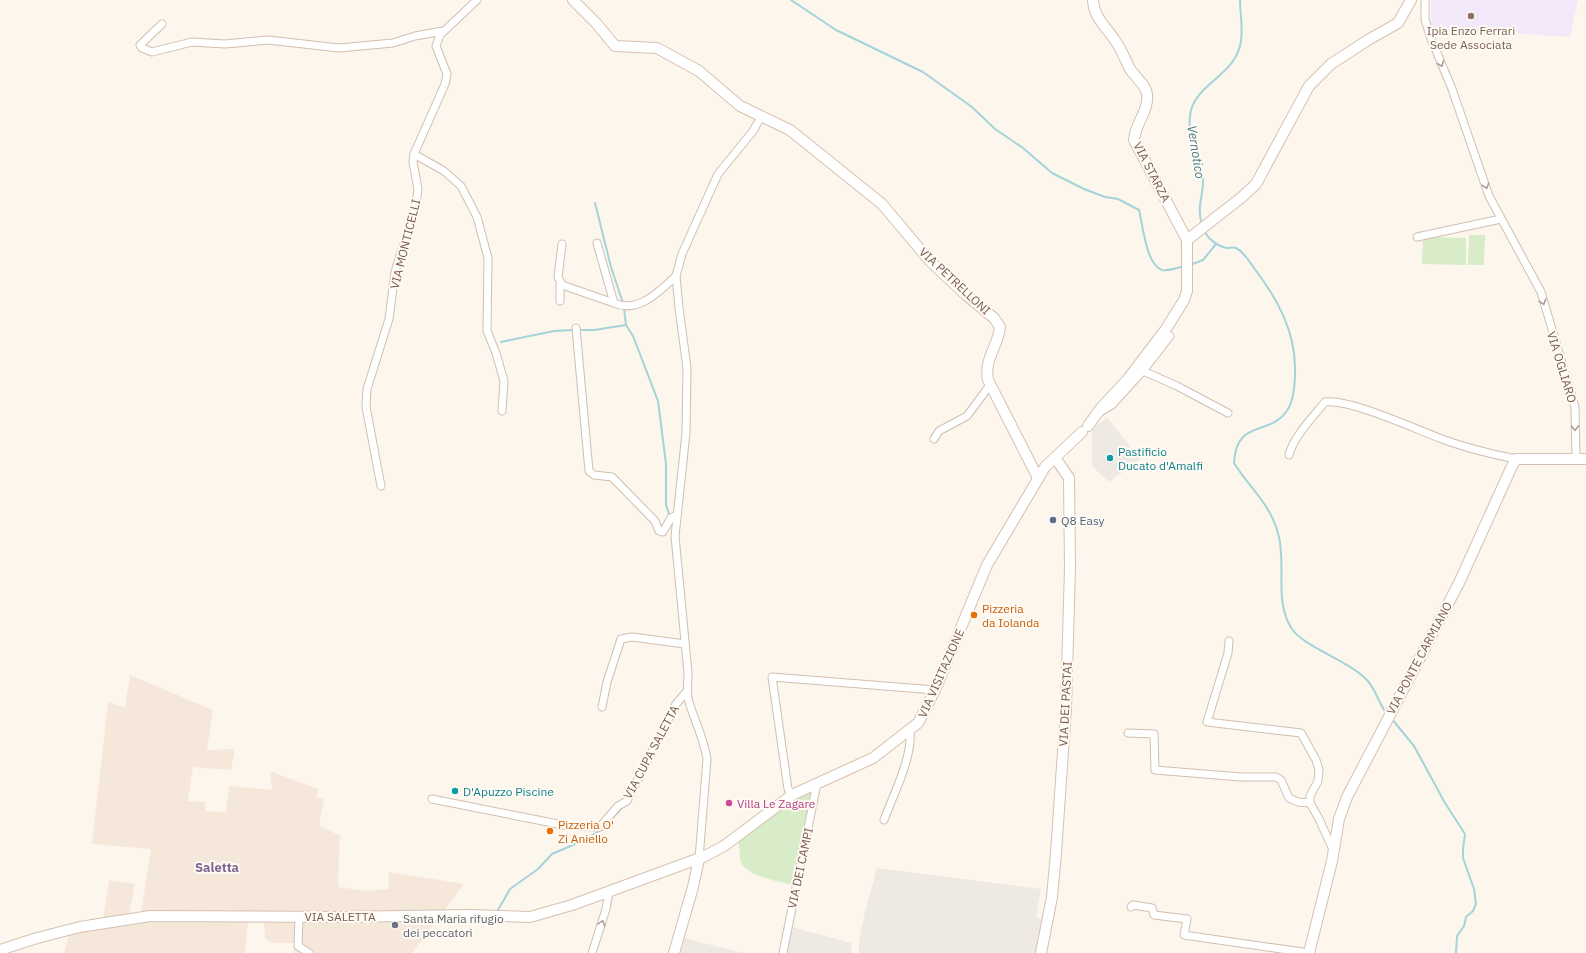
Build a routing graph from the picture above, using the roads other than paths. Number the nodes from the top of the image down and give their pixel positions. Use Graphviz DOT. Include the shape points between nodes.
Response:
graph roads {
  1 [pos="476,0"];
  2 [pos="573,0"];
  3 [pos="1094,0"];
  4 [pos="1411,0"];
  5 [pos="1425,0"];
  6 [pos="162,24"];
  7 [pos="444,31"];
  8 [pos="761,117"];
  9 [pos="414,154"];
  10 [pos="1502,219"];
  11 [pos="1417,238"];
  12 [pos="1187,240"];
  13 [pos="597,242"];
  14 [pos="562,244"];
  15 [pos="676,276"];
  16 [pos="562,286"];
  17 [pos="560,301"];
  18 [pos="614,303"];
  19 [pos="576,328"];
  20 [pos="1170,336"];
  21 [pos="1143,371"];
  22 [pos="990,385"];
  23 [pos="502,411"];
  24 [pos="1228,413"];
  25 [pos="1096,414"];
  26 [pos="934,439"];
  27 [pos="1290,455"];
  28 [pos="1056,459"];
  29 [pos="1581,459"];
  30 [pos="1514,463"];
  31 [pos="1038,478"];
  32 [pos="381,486"];
  33 [pos="672,518"];
  34 [pos="1229,641"];
  35 [pos="681,644"];
  36 [pos="935,690"];
  37 [pos="687,691"];
  38 [pos="602,707"];
  39 [pos="910,729"];
  40 [pos="1128,734"];
  41 [pos="817,783"];
  42 [pos="792,795"];
  43 [pos="432,800"];
  44 [pos="1310,803"];
  45 [pos="884,820"];
  46 [pos="1334,852"];
  47 [pos="699,859"];
  48 [pos="609,892"];
  49 [pos="1131,907"];
  50 [pos="299,917"];
  51 [pos="0,950"];
  52 [pos="309,953"];
  53 [pos="592,953"];
  54 [pos="674,953"];
  55 [pos="783,953"];
  56 [pos="1041,953"];
  57 [pos="1309,953"];
  1 -- 7 [label="street, VIA MONTICELLI"];
  2 -- 8 [label="street, VIA PETRELLONI" via="615,46 657,48 699,71 740,106"];
  3 -- 12 [label="street, VIA STARZA" via="1098,19 1116,42 1130,69 1147,92 1148,103 1134,131 1134,140"];
  4 -- 12 [label="street" via="1398,23 1330,64 1309,86 1256,184"];
  5 -- 10 [label="street, VIA OGLIARO, one-way" via="1425,20 1430,36 1452,89 1489,196"];
  6 -- 7 [label="street" via="143,40 140,44 142,48 152,52 192,42 225,44 268,40 339,48 393,42"];
  7 -- 9 [label="street, VIA MONTICELLI" via="436,46 447,74 445,84"];
  8 -- 15 [label="street" via="753,131 718,174 682,254"];
  8 -- 22 [label="street, VIA PETRELLONI" via="790,130 860,184 882,204 929,260 994,318 1000,327 1000,337 986,368"];
  9 -- 23 [label="street" via="444,171 461,186 477,217 488,258 487,331 504,381"];
  9 -- 32 [label="street, VIA MONTICELLI" via="418,189 416,204 395,272 387,326 367,389 366,407"];
  10 -- 11 [label="street"];
  10 -- 29 [label="street, VIA OGLIARO, one-way" via="1540,292 1575,407"];
  12 -- 25 [label="street, VIA VISITAZIONE" via="1184,300 1128,380"];
  13 -- 18 [label="street"];
  14 -- 16 [label="street" via="558,277"];
  15 -- 18 [label="street" via="660,291 637,305 624,307"];
  15 -- 33 [label="street" via="687,368 686,433"];
  16 -- 17 [label="street"];
  16 -- 18 [label="street"];
  19 -- 33 [label="street" via="589,472 612,477 655,521 659,531 663,532"];
  20 -- 21 [label="street"];
  21 -- 24 [label="street"];
  21 -- 25 [label="street" via="1112,406"];
  22 -- 26 [label="street" via="967,416 939,431"];
  22 -- 31 [label="street, VIA PETRELLONI"];
  25 -- 28 [label="street, VIA VISITAZIONE"];
  27 -- 30 [label="street, VIA OGLIARO" via="1300,432 1325,402 1330,402 1345,404 1395,420"];
  28 -- 31 [label="street, VIA VISITAZIONE" via="1045,467"];
  28 -- 56 [label="street, VIA DEI PASTAI" via="1069,478 1070,491 1068,653 1056,853 1052,897"];
  29 -- 30 [label="street, VIA OGLIARO"];
  30 -- 46 [label="street, VIA PONTE CARMIANO" via="1459,584 1347,797 1339,819"];
  31 -- 36 [label="street, VIA VISITAZIONE" via="987,565"];
  33 -- 35 [label="street"];
  34 -- 44 [label="street" via="1228,653 1207,722 1301,733 1316,760 1318,770 1318,781 1310,796"];
  35 -- 37 [label="street"];
  35 -- 38 [label="street" via="632,637 621,639"];
  36 -- 39 [label="street, VIA VISITAZIONE" via="918,723"];
  36 -- 42 [label="street" via="772,677 788,789"];
  37 -- 43 [label="street, VIA CUPA SALETTA" via="676,704 627,801 618,806 600,827 568,826"];
  37 -- 47 [label="street" via="705,744 707,760"];
  39 -- 41 [label="street, VIA VISITAZIONE" via="873,758"];
  39 -- 45 [label="street" via="907,758"];
  40 -- 44 [label="street" via="1154,734 1155,770 1241,777 1276,777 1281,780 1289,798"];
  41 -- 42 [label="street, VIA VISITAZIONE"];
  41 -- 55 [label="street, VIA DEI CAMPI"];
  42 -- 47 [label="street, VIA VISITAZIONE" via="724,846"];
  44 -- 46 [label="street"];
  46 -- 57 [label="street, VIA PONTE CARMIANO"];
  47 -- 48 [label="street, VIA SALETTA"];
  47 -- 54 [label="street"];
  48 -- 50 [label="street, VIA SALETTA" via="522,918 470,915"];
  53 -- 48 [label="street, one-way"];
  49 -- 57 [label="street" via="1133,905 1152,908 1154,915 1187,919 1184,935"];
  50 -- 51 [label="street, VIA SALETTA" via="150,916 80,926"];
  50 -- 52 [label="street" via="298,946"];
}
